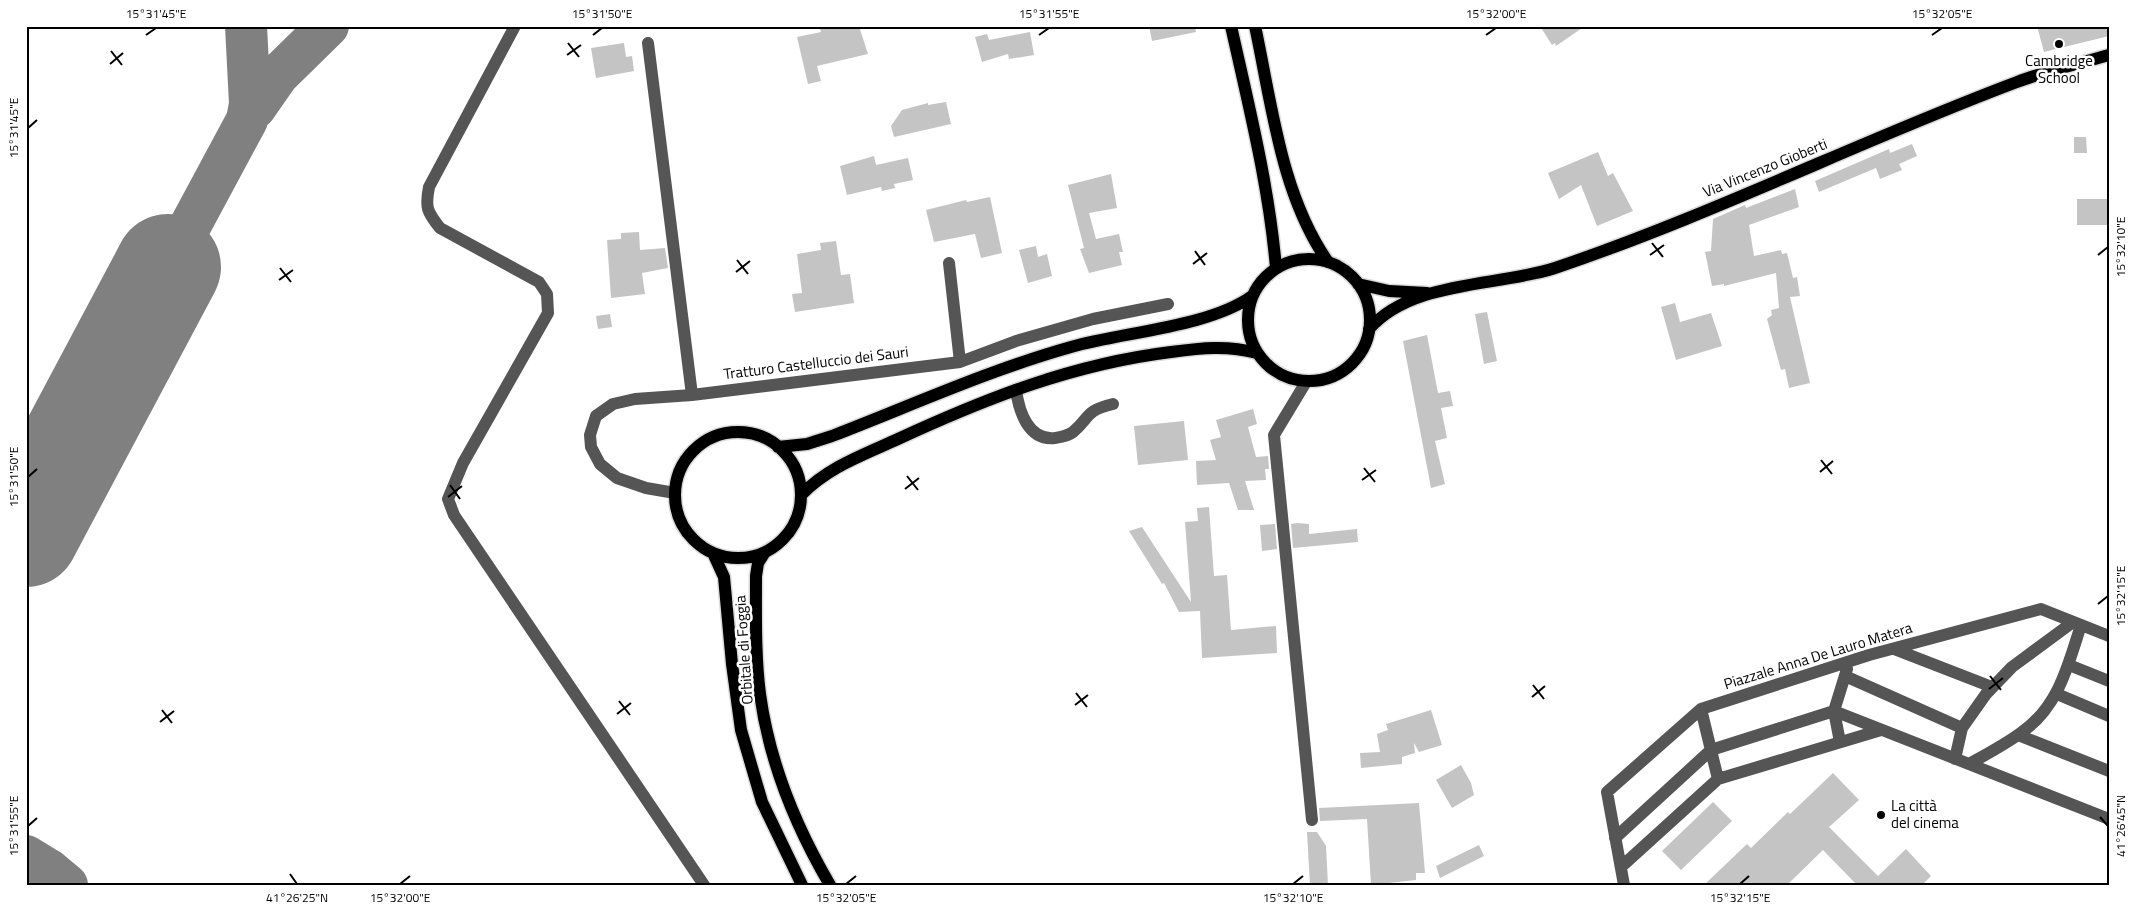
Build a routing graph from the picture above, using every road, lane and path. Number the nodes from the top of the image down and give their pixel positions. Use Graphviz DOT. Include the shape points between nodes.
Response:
graph roads {
  1 [pos="515,26"];
  2 [pos="1231,26"];
  3 [pos="1255,26"];
  4 [pos="648,44"];
  5 [pos="2109,55"];
  6 [pos="1328,262"];
  7 [pos="948,263"];
  8 [pos="1276,268"];
  9 [pos="1358,284"];
  10 [pos="1430,293"];
  11 [pos="1252,296"];
  12 [pos="1168,304"];
  13 [pos="1369,329"];
  14 [pos="1257,353"];
  15 [pos="960,362"];
  16 [pos="1306,382"];
  17 [pos="1016,390"];
  18 [pos="692,395"];
  19 [pos="1113,404"];
  20 [pos="778,447"];
  21 [pos="675,493"];
  22 [pos="801,496"];
  23 [pos="764,552"];
  24 [pos="713,553"];
  25 [pos="2077,623"];
  26 [pos="2109,636"];
  27 [pos="1894,649"];
  28 [pos="1849,662"];
  29 [pos="2068,665"];
  30 [pos="1845,676"];
  31 [pos="2109,681"];
  32 [pos="1992,687"];
  33 [pos="2057,694"];
  34 [pos="1702,708"];
  35 [pos="1834,712"];
  36 [pos="2109,716"];
  37 [pos="1962,728"];
  38 [pos="1882,730"];
  39 [pos="2018,735"];
  40 [pos="1840,742"];
  41 [pos="1711,750"];
  42 [pos="1955,759"];
  43 [pos="1969,764"];
  44 [pos="2109,771"];
  45 [pos="1718,779"];
  46 [pos="2109,819"];
  47 [pos="1312,820"];
  48 [pos="1615,838"];
  49 [pos="1621,867"];
  50 [pos="704,885"];
  51 [pos="802,885"];
  52 [pos="830,885"];
  53 [pos="1624,885"];
  1 -- 50 [label="street" via="429,186 426,201 429,215 440,228 539,282 547,294 548,313 463,463 448,499 454,515"];
  2 -- 8 [label="main road" via="1265,182"];
  3 -- 6 [label="main road" via="1282,154 1304,223"];
  4 -- 18 [label="street"];
  5 -- 10 [label="main road, Via Vincenzo Gioberti" via="2018,81 1660,229 1554,268"];
  6 -- 8 [label="main road" via="1292,261"];
  6 -- 9 [label="main road"];
  7 -- 15 [label="street"];
  8 -- 11 [label="main road" via="1262,280"];
  9 -- 10 [label="main road, Via Vincenzo Gioberti" via="1389,291"];
  9 -- 13 [label="main road" via="1370,313"];
  10 -- 13 [label="main road, Via Vincenzo Gioberti" via="1388,312"];
  11 -- 14 [label="main road" via="1247,325"];
  11 -- 20 [label="main road" via="1236,307 1207,317 1071,347 999,370 832,436 807,444"];
  12 -- 15 [label="street, Tratturo Castelluccio dei Sauri" via="1093,318"];
  13 -- 16 [label="main road" via="1360,354 1346,370 1322,380"];
  14 -- 16 [label="main road" via="1278,373"];
  14 -- 17 [label="main road" via="1239,348 1212,347 1141,356 1054,375"];
  15 -- 18 [label="street, Tratturo Castelluccio dei Sauri"];
  16 -- 47 [label="street" via="1274,435"];
  17 -- 19 [label="street" via="1023,420 1034,432 1049,439 1073,432 1090,412"];
  17 -- 22 [label="main road" via="949,414 844,462 824,474"];
  18 -- 21 [label="street, Tratturo Castelluccio dei Sauri" via="613,404 596,416 590,435 590,447 600,464 617,478"];
  20 -- 21 [label="main road" via="761,436 741,432 721,434 703,442 688,456 678,474"];
  20 -- 22 [label="main road" via="790,460"];
  21 -- 24 [label="main road" via="677,512 685,529 697,543"];
  22 -- 23 [label="main road" via="792,527"];
  23 -- 24 [label="main road" via="739,557"];
  23 -- 52 [label="main road, Orbitale di Foggia" via="756,576 760,693 776,762 805,841"];
  24 -- 51 [label="main road, Orbitale di Foggia" via="724,577 741,730 762,802"];
  25 -- 26 [label="street, Piazzale Anna De Lauro Matera"];
  25 -- 27 [label="street, Piazzale Anna De Lauro Matera" via="2041,609"];
  25 -- 29 [label="street"];
  25 -- 32 [label="street" via="2012,667"];
  27 -- 28 [label="street, Piazzale Anna De Lauro Matera"];
  27 -- 32 [label="street"];
  28 -- 30 [label="street"];
  28 -- 34 [label="street, Piazzale Anna De Lauro Matera"];
  29 -- 31 [label="street"];
  29 -- 33 [label="street"];
  30 -- 35 [label="street"];
  30 -- 37 [label="street"];
  32 -- 37 [label="street"];
  33 -- 36 [label="street"];
  33 -- 39 [label="street" via="2045,712"];
  34 -- 41 [label="street"];
  34 -- 48 [label="street, Piazzale Anna De Lauro Matera" via="1607,792"];
  35 -- 38 [label="street"];
  35 -- 40 [label="street"];
  35 -- 41 [label="street"];
  37 -- 42 [label="street"];
  38 -- 40 [label="street"];
  38 -- 42 [label="street"];
  39 -- 43 [label="street"];
  39 -- 44 [label="street"];
  40 -- 45 [label="street"];
  41 -- 45 [label="street"];
  41 -- 48 [label="street"];
  42 -- 43 [label="street"];
  43 -- 46 [label="street"];
  45 -- 49 [label="street"];
  48 -- 49 [label="street, Piazzale Anna De Lauro Matera"];
  49 -- 53 [label="street, Piazzale Anna De Lauro Matera"];
}
